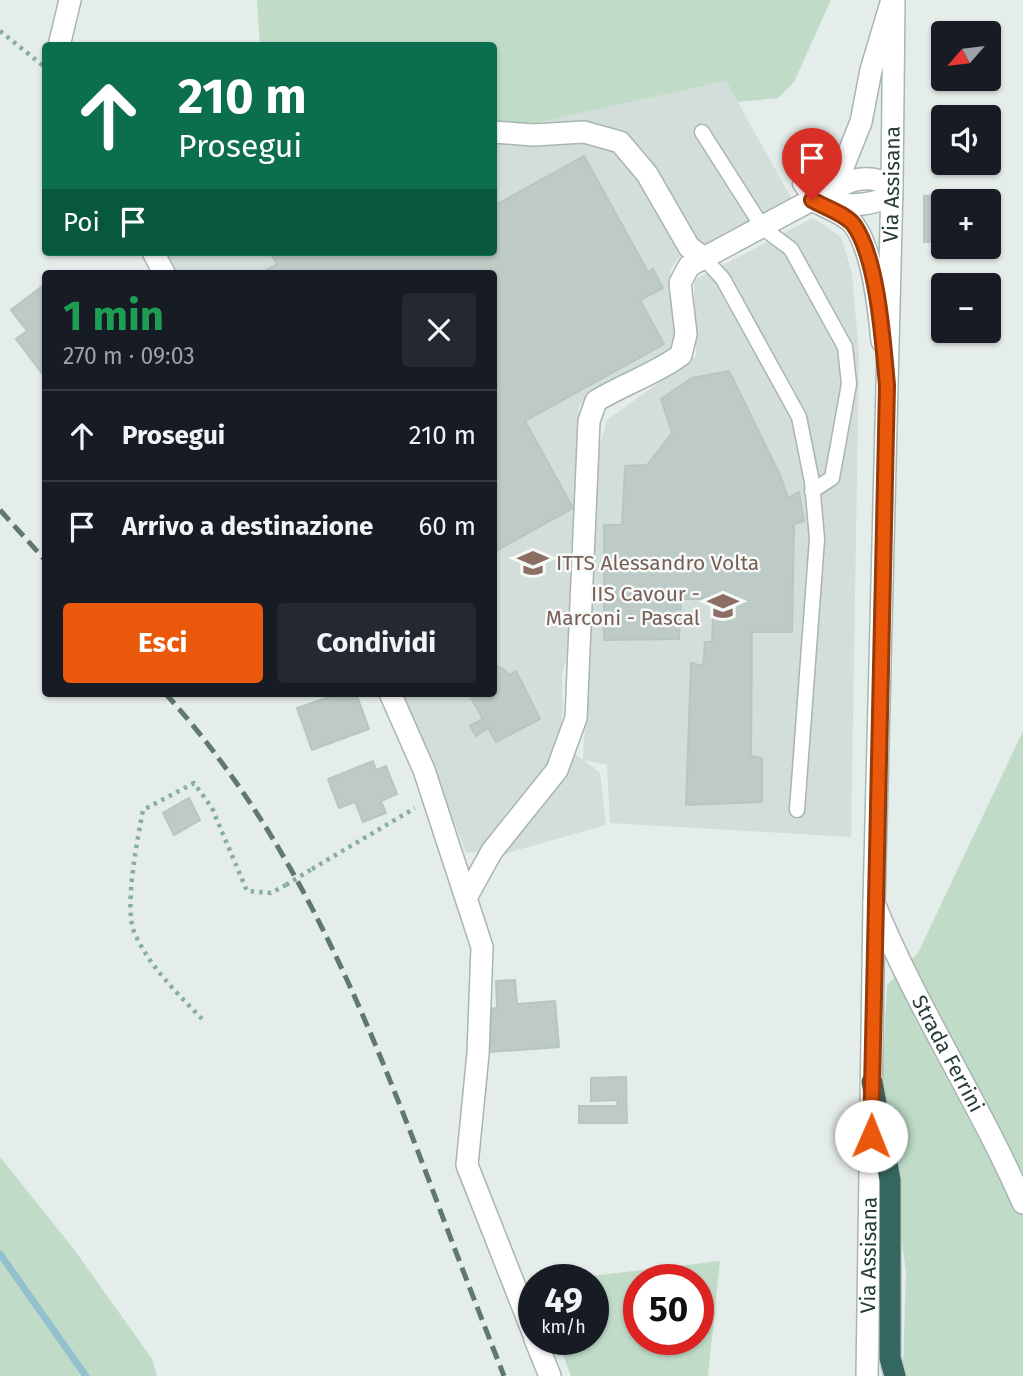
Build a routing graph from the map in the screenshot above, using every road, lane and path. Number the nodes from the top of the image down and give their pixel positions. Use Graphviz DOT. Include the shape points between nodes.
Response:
graph roads {
  1 [pos="70,0"];
  2 [pos="893,0"];
  3 [pos="0,31"];
  4 [pos="60,42"];
  5 [pos="42,64"];
  6 [pos="497,132"];
  7 [pos="702,132"];
  8 [pos="892,191"];
  9 [pos="806,192"];
  10 [pos="763,228"];
  11 [pos="704,258"];
  12 [pos="887,385"];
  13 [pos="812,491"];
  14 [pos="392,697"];
  15 [pos="433,797"];
  16 [pos="797,810"];
  17 [pos="467,896"];
  18 [pos="874,903"];
  19 [pos="202,1019"];
  20 [pos="872,1082"];
  21 [pos="1023,1203"];
  22 [pos="518,1296"];
  23 [pos="541,1355"];
  24 [pos="550,1376"];
  25 [pos="867,1376"];
  26 [pos="895,1376"];
  1 -- 4 [label="street"];
  2 -- 8 [label="street, Via Assisana"];
  2 -- 9 [label="street" via="871,70 861,122 843,167"];
  3 -- 5 [label="path"];
  6 -- 11 [label="street" via="584,132 620,142 647,174 689,247"];
  7 -- 10 [label="lane"];
  8 -- 9 [label="street" via="882,180 852,179"];
  8 -- 12 [label="street, Via Assisana"];
  9 -- 10 [label="street"];
  9 -- 12 [label="street" via="853,224 865,250 881,325"];
  10 -- 11 [label="street"];
  10 -- 13 [label="lane" via="791,248 845,347 849,384 832,478"];
  11 -- 13 [label="lane" via="723,279 799,417"];
  11 -- 17 [label="street" via="689,266 680,283 686,334 681,355 660,371 596,401 589,421 576,718 557,770 492,852"];
  12 -- 18 [label="street, Via Assisana"];
  13 -- 16 [label="lane" via="817,539"];
  14 -- 15 [label="street"];
  15 -- 17 [label="street"];
  15 -- 19 [label="path, bridge" via="271,893 247,891 212,808 194,783 143,810 132,869 133,931 157,971"];
  17 -- 22 [label="street" via="482,947 467,1166"];
  18 -- 20 [label="street, Via Assisana"];
  18 -- 21 [label="street, Strada Ferrini" via="900,967"];
  20 -- 25 [label="street, Via Assisana"];
  20 -- 26 [label="highway" via="890,1180 890,1357"];
  23 -- 24 [label="street"];
}
